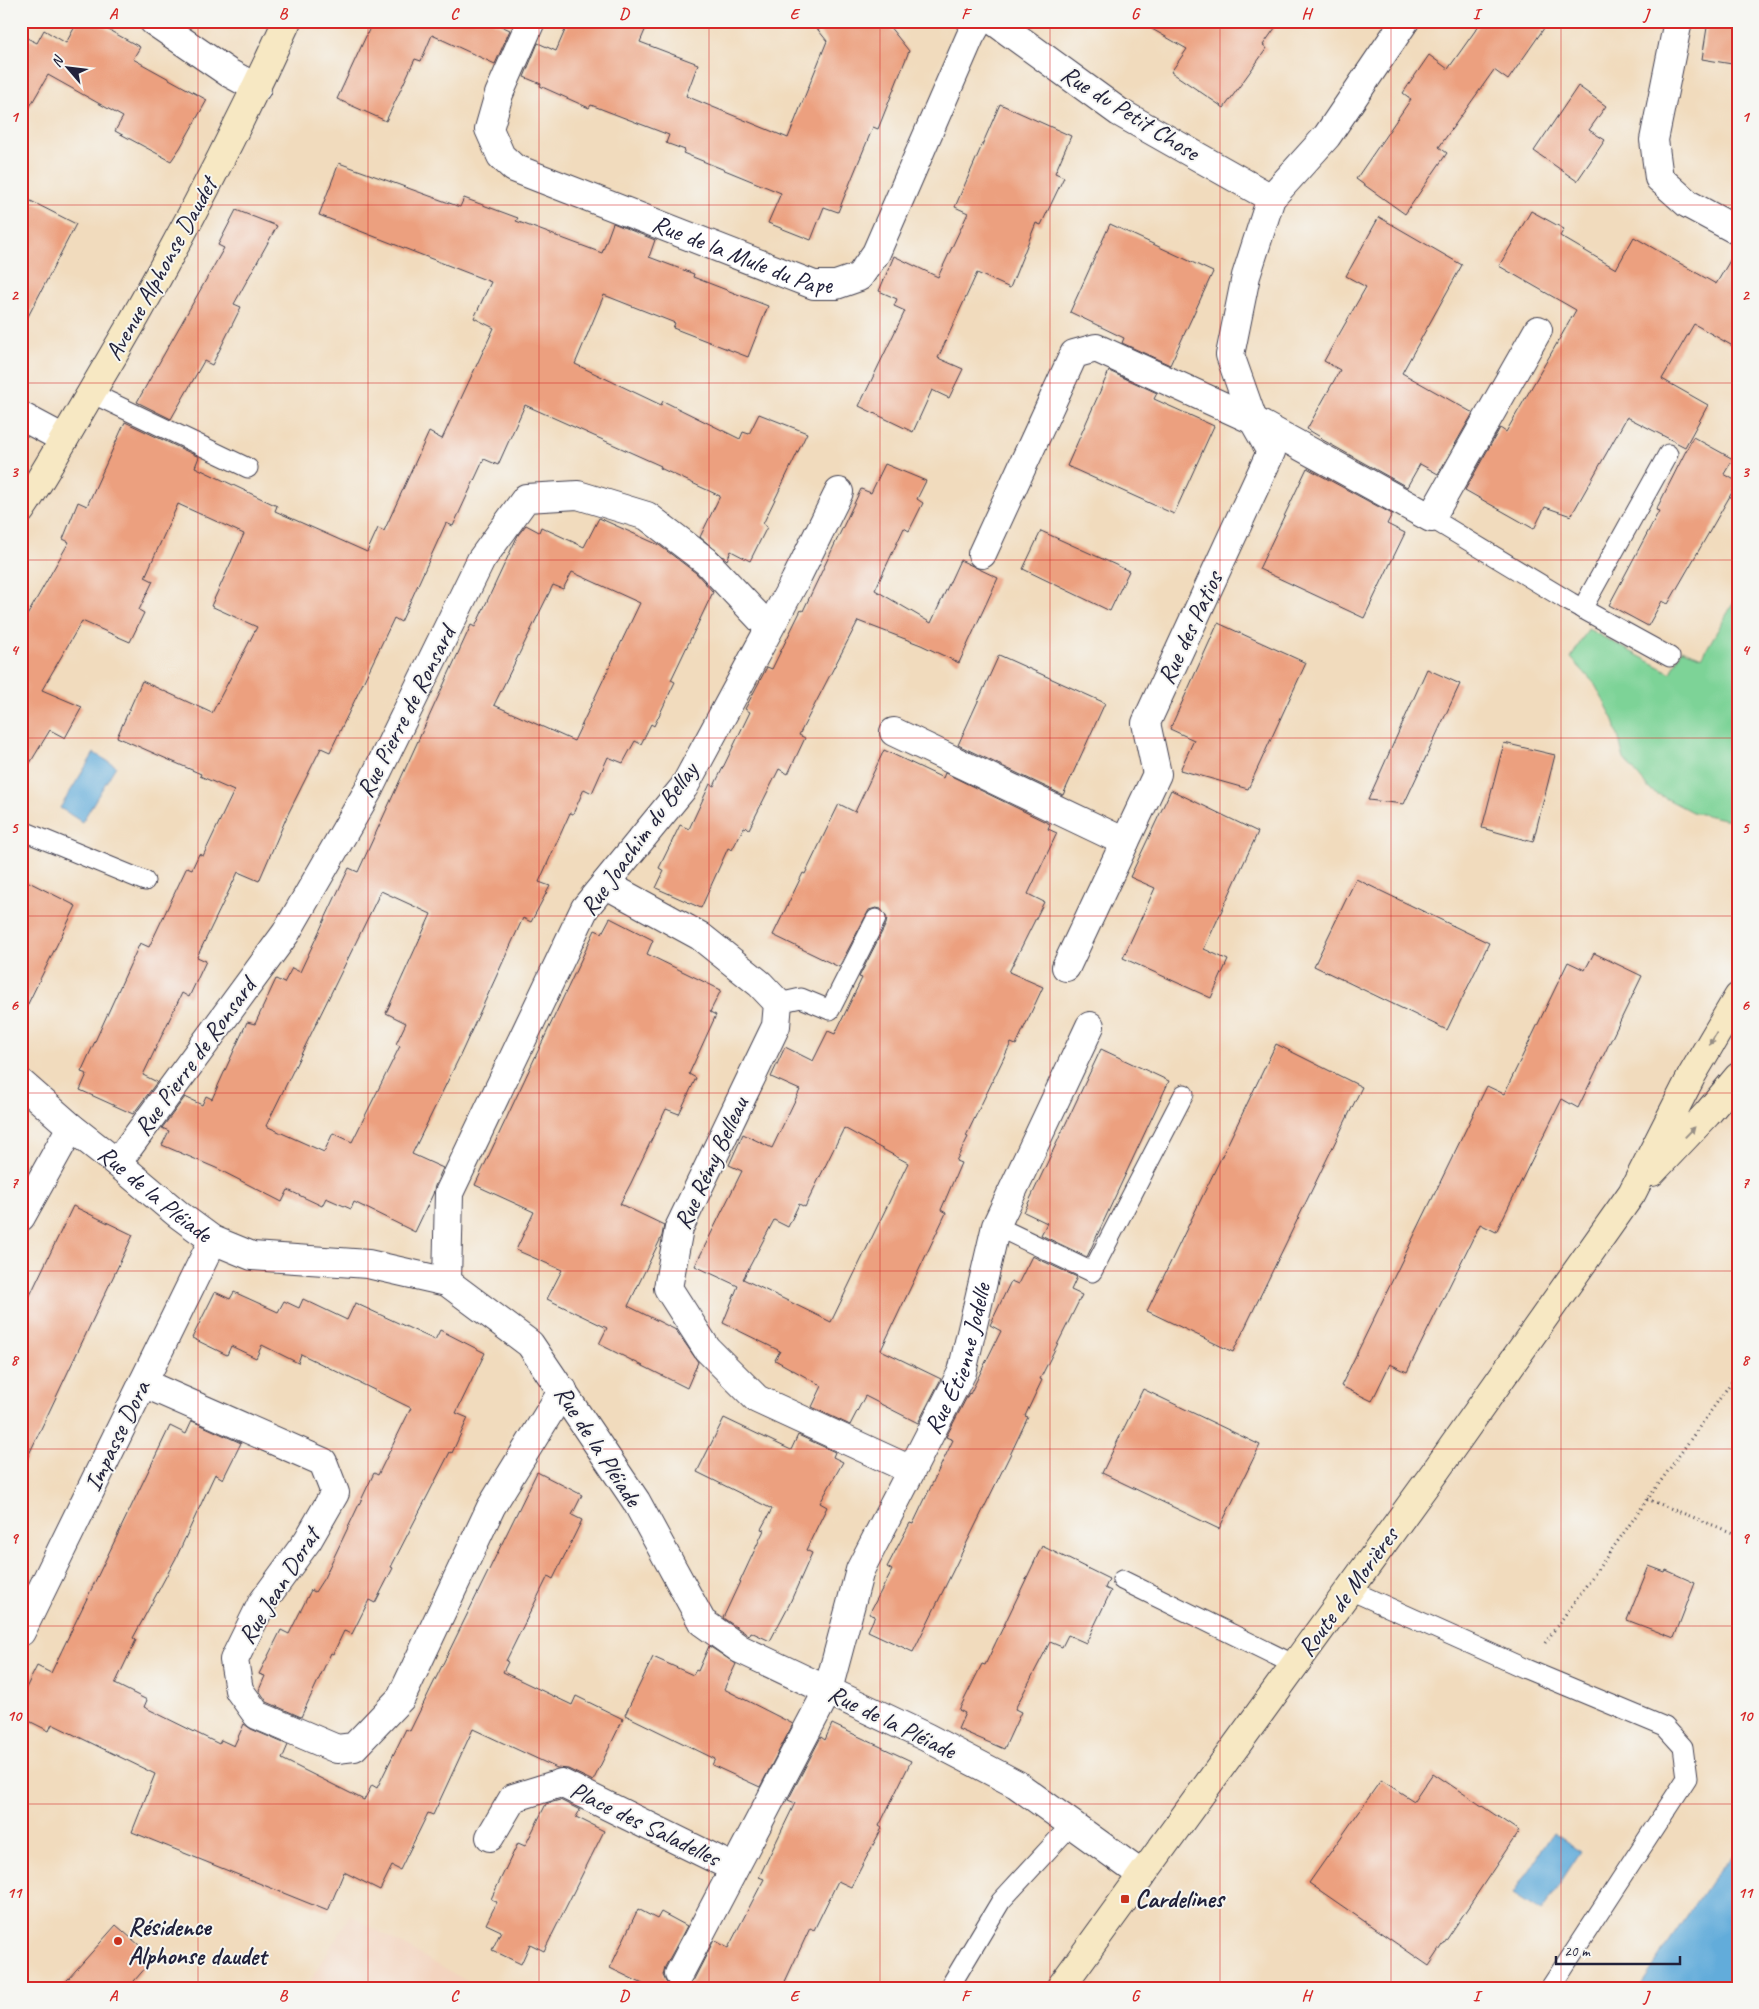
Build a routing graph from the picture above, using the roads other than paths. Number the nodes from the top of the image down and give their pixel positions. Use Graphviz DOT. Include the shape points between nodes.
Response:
graph roads {
  1 [pos="153,21"];
  2 [pos="287,21"];
  3 [pos="531,21"];
  4 [pos="979,21"];
  5 [pos="994,21"];
  6 [pos="1405,21"];
  7 [pos="1678,21"];
  8 [pos="257,88"];
  9 [pos="1271,198"];
  10 [pos="1738,231"];
  11 [pos="1538,330"];
  12 [pos="91,393"];
  13 [pos="21,416"];
  14 [pos="1253,420"];
  15 [pos="64,439"];
  16 [pos="1668,454"];
  17 [pos="248,468"];
  18 [pos="839,492"];
  19 [pos="21,510"];
  20 [pos="1431,518"];
  21 [pos="982,554"];
  22 [pos="1582,609"];
  23 [pos="769,628"];
  24 [pos="1670,658"];
  25 [pos="894,732"];
  26 [pos="21,830"];
  27 [pos="1126,842"];
  28 [pos="145,881"];
  29 [pos="605,884"];
  30 [pos="876,919"];
  31 [pos="1066,967"];
  32 [pos="1738,997"];
  33 [pos="778,1003"];
  34 [pos="1090,1026"];
  35 [pos="1738,1076"];
  36 [pos="21,1083"];
  37 [pos="1184,1094"];
  38 [pos="71,1127"];
  39 [pos="117,1162"];
  40 [pos="1632,1193"];
  41 [pos="21,1217"];
  42 [pos="996,1226"];
  43 [pos="213,1240"];
  44 [pos="447,1282"];
  45 [pos="143,1383"];
  46 [pos="563,1390"];
  47 [pos="911,1470"];
  48 [pos="1122,1580"];
  49 [pos="1350,1590"];
  50 [pos="21,1632"];
  51 [pos="1295,1665"];
  52 [pos="828,1690"];
  53 [pos="1072,1824"];
  54 [pos="490,1837"];
  55 [pos="734,1868"];
  56 [pos="1142,1875"];
  57 [pos="679,1974"];
  58 [pos="949,1988"];
  59 [pos="1060,1988"];
  60 [pos="1550,1988"];
  1 -- 8 [label="street" via="229,74"];
  2 -- 8 [label="main road, Avenue Alphonse Daudet"];
  3 -- 4 [label="street, Rue de la Mule du Pape" via="499,94 489,129 501,156 514,168 814,285 836,285 859,277 876,253"];
  5 -- 9 [label="street, Rue du Petit Chose" via="1119,112"];
  6 -- 9 [label="street" via="1328,136"];
  7 -- 10 [label="street" via="1654,140 1659,178 1688,204"];
  8 -- 12 [label="main road, Avenue Alphonse Daudet" via="182,232"];
  9 -- 14 [label="street, Rue des Patios" via="1246,276 1230,355"];
  11 -- 20 [label="street"];
  12 -- 15 [label="main road, Avenue Alphonse Daudet"];
  12 -- 17 [label="lane"];
  13 -- 15 [label="street"];
  14 -- 20 [label="street"];
  14 -- 21 [label="street" via="1096,348 1074,354"];
  14 -- 27 [label="street, Rue des Patios" via="1271,452 1146,723 1157,774"];
  15 -- 19 [label="main road, Avenue Alphonse Daudet"];
  16 -- 22 [label="lane"];
  18 -- 23 [label="street, Rue Joachim du Bellay"];
  20 -- 22 [label="lane"];
  22 -- 24 [label="lane"];
  23 -- 29 [label="street, Rue Joachim du Bellay" via="684,787"];
  23 -- 39 [label="street, Rue Pierre de Ronsard" via="706,561 647,516 578,495 526,498 482,560 368,791 286,933"];
  25 -- 27 [label="street"];
  26 -- 28 [label="lane"];
  27 -- 31 [label="street, Rue des Patios"];
  29 -- 33 [label="street" via="700,936 760,984"];
  29 -- 44 [label="street, Rue Joachim du Bellay" via="585,908 449,1193"];
  30 -- 33 [label="lane" via="830,1010 801,998"];
  32 -- 40 [label="main road, Route de Morières, one-way" via="1692,1075"];
  33 -- 47 [label="street, Rue Rémy Belleau" via="776,1026 678,1228 668,1288 707,1349 757,1399"];
  34 -- 42 [label="street, Rue Étienne Jodelle"];
  40 -- 35 [label="main road, Route de Morières, one-way" via="1707,1114"];
  36 -- 38 [label="street, Rue de la Pléiade"];
  37 -- 42 [label="lane" via="1092,1272"];
  38 -- 39 [label="street, Rue de la Pléiade"];
  38 -- 41 [label="street"];
  39 -- 43 [label="street, Rue de la Pléiade"];
  40 -- 49 [label="main road, Route de Morières"];
  42 -- 47 [label="street, Rue Étienne Jodelle" via="962,1372"];
  43 -- 44 [label="street, Rue de la Pléiade" via="252,1256 368,1264"];
  43 -- 45 [label="street, Impasse Dora"];
  44 -- 46 [label="street, Rue de la Pléiade" via="530,1344"];
  45 -- 46 [label="street, Rue Jean Dorat" via="323,1462 335,1493 308,1540 262,1603 234,1660 239,1690 257,1715 336,1750 354,1747 401,1698 491,1507"];
  45 -- 50 [label="street, Impasse Dora"];
  46 -- 52 [label="street, Rue de la Pléiade" via="636,1501 702,1622 740,1649"];
  47 -- 52 [label="street, Rue Étienne Jodelle" via="860,1570"];
  48 -- 51 [label="lane"];
  49 -- 51 [label="main road, Route de Morières"];
  49 -- 60 [label="lane" via="1665,1728 1683,1747 1687,1778"];
  51 -- 56 [label="main road, Route de Morières"];
  52 -- 53 [label="street, Rue de la Pléiade" via="1016,1784"];
  52 -- 55 [label="street, Place des Saladelles"];
  53 -- 56 [label="street, Rue de la Pléiade"];
  53 -- 58 [label="lane" via="1001,1901"];
  54 -- 55 [label="street, Place des Saladelles" via="513,1798 561,1783"];
  55 -- 57 [label="street, Place des Saladelles"];
  56 -- 59 [label="main road, Route de Morières"];
}
